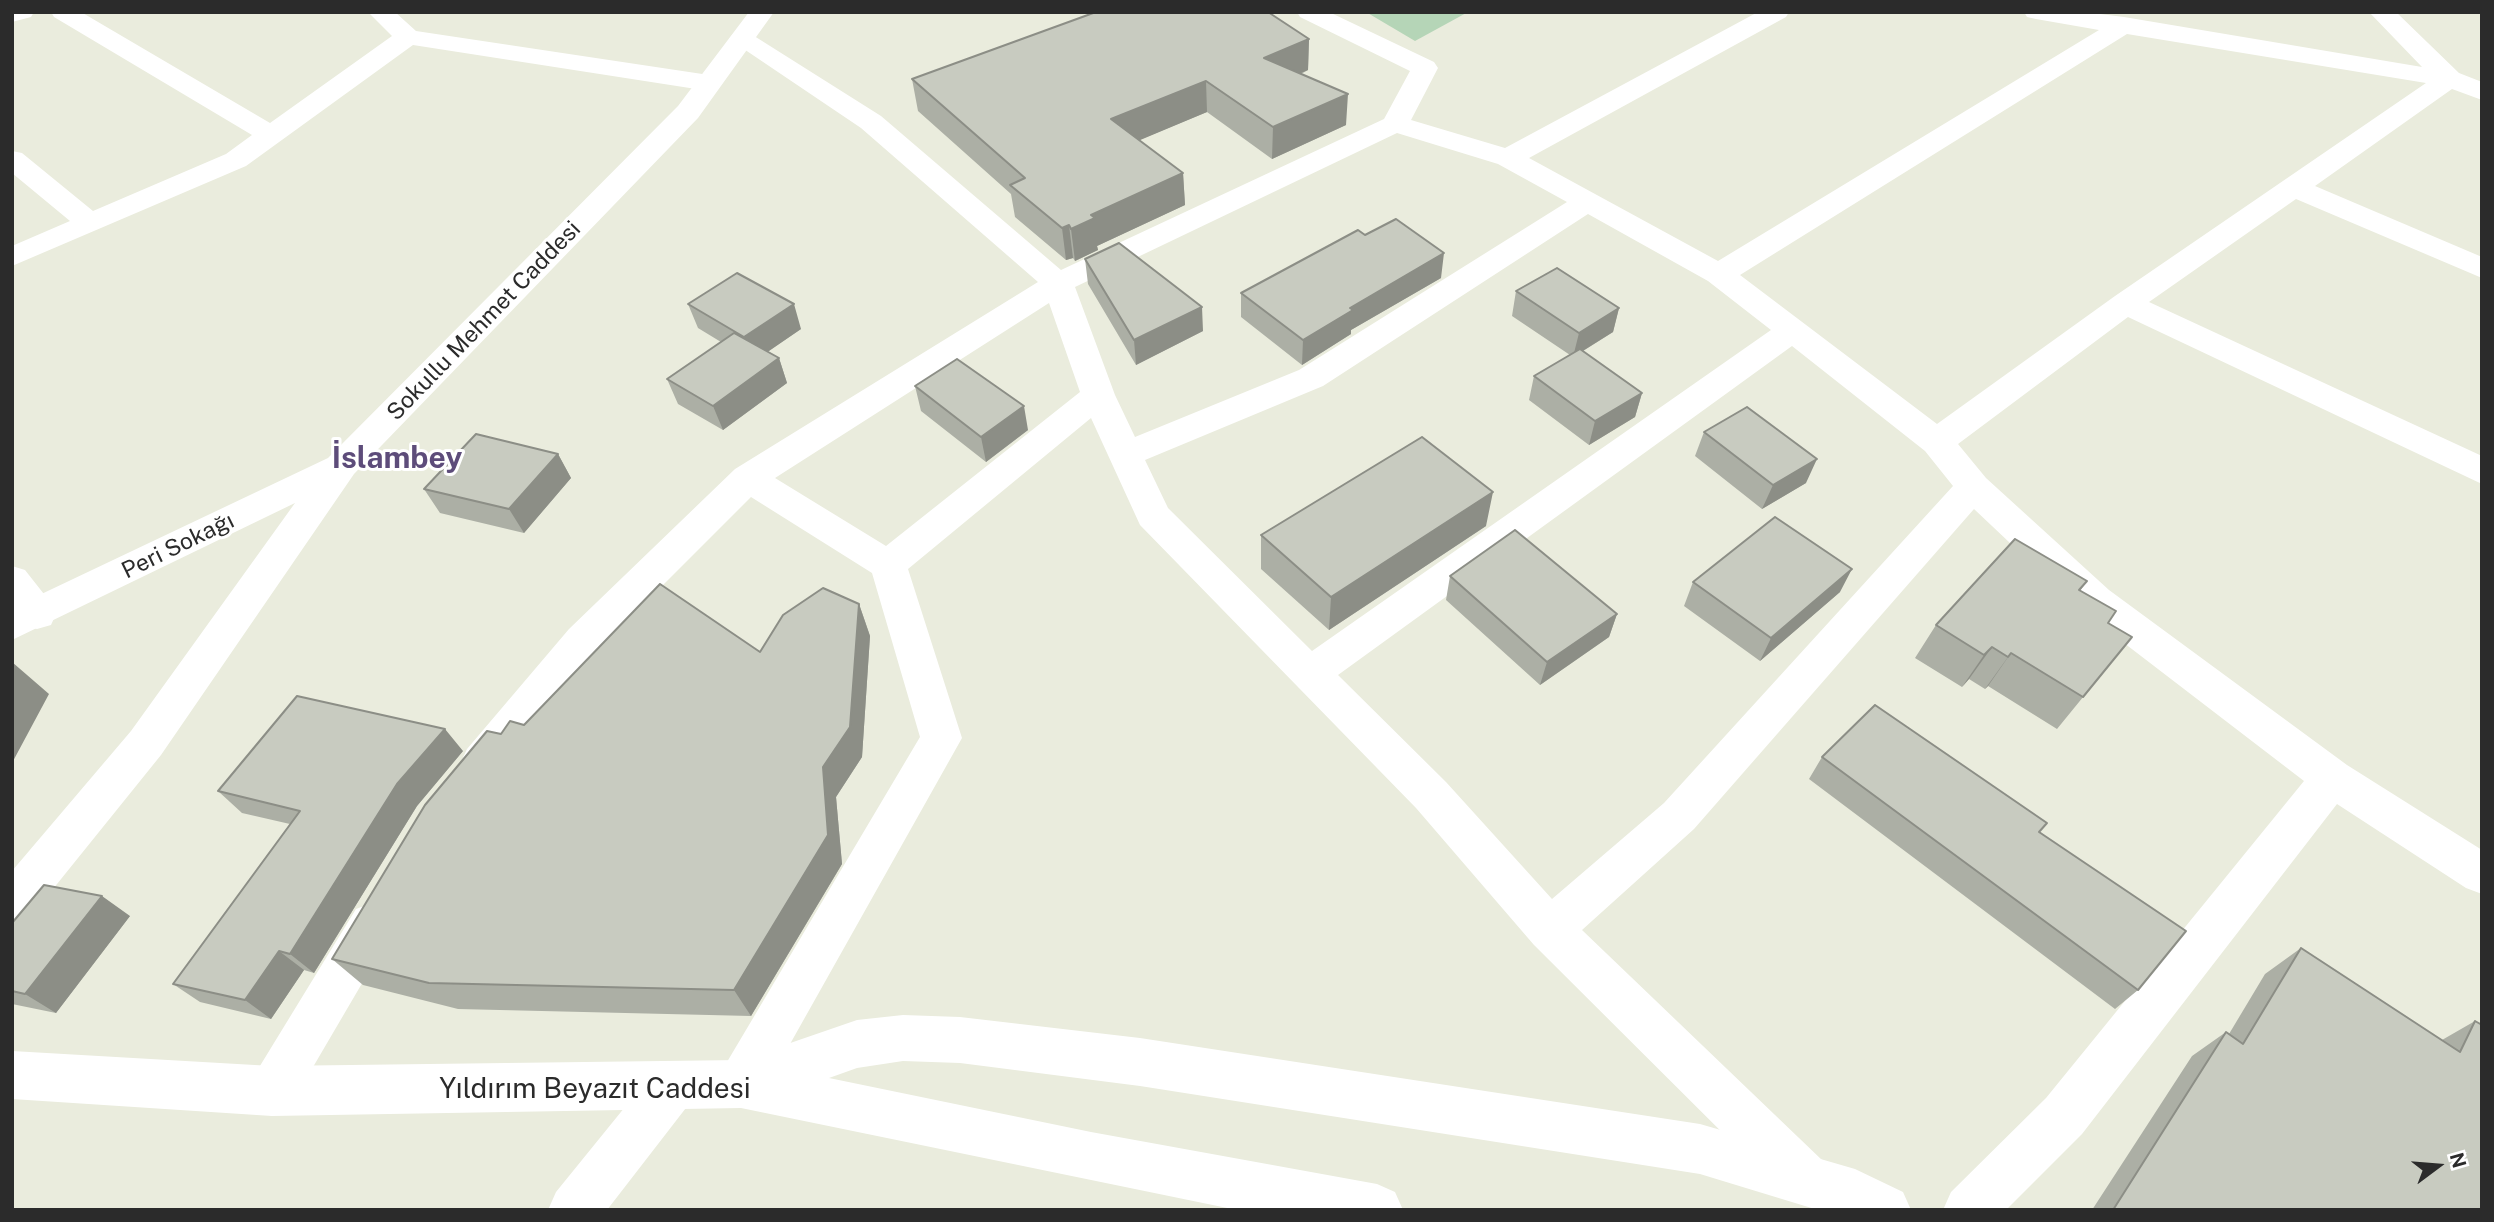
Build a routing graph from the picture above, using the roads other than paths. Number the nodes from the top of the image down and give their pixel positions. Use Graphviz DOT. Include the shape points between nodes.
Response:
graph roads {
  1 [pos="22,12"];
  2 [pos="63,12"];
  3 [pos="1309,12"];
  4 [pos="1777,12"];
  5 [pos="2036,12"];
  6 [pos="2381,12"];
  7 [pos="12,15"];
  8 [pos="397,21"];
  9 [pos="2124,25"];
  10 [pos="752,26"];
  11 [pos="2450,79"];
  12 [pos="709,83"];
  13 [pos="2482,92"];
  14 [pos="1395,124"];
  15 [pos="271,135"];
  16 [pos="1508,158"];
  17 [pos="12,159"];
  18 [pos="2294,187"];
  19 [pos="1587,202"];
  20 [pos="90,223"];
  21 [pos="12,257"];
  22 [pos="2482,269"];
  23 [pos="1719,274"];
  24 [pos="1058,283"];
  25 [pos="2126,303"];
  26 [pos="1793,331"];
  27 [pos="1098,395"];
  28 [pos="1937,442"];
  29 [pos="1125,454"];
  30 [pos="342,465"];
  31 [pos="2482,471"];
  32 [pos="748,478"];
  33 [pos="1973,487"];
  34 [pos="888,565"];
  35 [pos="12,580"];
  36 [pos="25,620"];
  37 [pos="1311,673"];
  38 [pos="2332,778"];
  39 [pos="460,788"];
  40 [pos="2482,874"];
  41 [pos="392,891"];
  42 [pos="12,905"];
  43 [pos="1550,930"];
  44 [pos="12,1075"];
  45 [pos="741,1084"];
  46 [pos="672,1087"];
  47 [pos="272,1091"];
  48 [pos="1805,1179"];
  49 [pos="574,1210"];
  50 [pos="1377,1210"];
  51 [pos="1885,1210"];
  52 [pos="1969,1210"];
  1 -- 7 [label="street"];
  2 -- 15 [label="street"];
  3 -- 14 [label="street" via="1425,68"];
  4 -- 16 [label="street"];
  5 -- 9 [label="street"];
  6 -- 11 [label="street"];
  8 -- 12 [label="street"];
  8 -- 15 [label="street"];
  9 -- 11 [label="street"];
  9 -- 23 [label="street"];
  10 -- 12 [label="street, Sokullu Mehmet Caddesi"];
  10 -- 24 [label="street"];
  11 -- 13 [label="street"];
  11 -- 18 [label="street"];
  12 -- 30 [label="street, Sokullu Mehmet Caddesi" via="688,113"];
  14 -- 16 [label="street"];
  14 -- 24 [label="street"];
  15 -- 20 [label="street" via="236,160"];
  16 -- 19 [label="street"];
  17 -- 20 [label="street"];
  18 -- 22 [label="street"];
  18 -- 25 [label="street"];
  19 -- 23 [label="street"];
  19 -- 29 [label="street" via="1311,378"];
  20 -- 21 [label="street"];
  23 -- 26 [label="street"];
  24 -- 27 [label="street"];
  24 -- 32 [label="street"];
  25 -- 28 [label="street"];
  25 -- 31 [label="street"];
  26 -- 28 [label="street"];
  26 -- 37 [label="street"];
  27 -- 29 [label="street"];
  27 -- 34 [label="street"];
  28 -- 33 [label="street"];
  29 -- 37 [label="street" via="1153,516"];
  30 -- 36 [label="street, Peri Sokağı"];
  30 -- 42 [label="street, Sokullu Mehmet Caddesi" via="146,743"];
  32 -- 34 [label="street"];
  32 -- 39 [label="street" via="583,640"];
  33 -- 38 [label="street" via="2095,600"];
  33 -- 43 [label="street" via="1679,816"];
  34 -- 45 [label="street" via="941,738"];
  35 -- 36 [label="street"];
  37 -- 43 [label="street" via="1431,795"];
  38 -- 40 [label="street"];
  38 -- 52 [label="street" via="2064,1116"];
  41 -- 47 [label="street"];
  43 -- 48 [label="street"];
  44 -- 47 [label="street, Yıldırım Beyazıt Caddesi"];
  45 -- 46 [label="street, Yıldırım Beyazıt Caddesi"];
  45 -- 48 [label="street" via="857,1044 904,1038 960,1040 1140,1062 1700,1149"];
  45 -- 50 [label="street, Yıldırım Beyazıt Caddesi" via="1091,1157"];
  46 -- 47 [label="street, Yıldırım Beyazıt Caddesi"];
  46 -- 49 [label="street"];
  48 -- 51 [label="street"];
}
